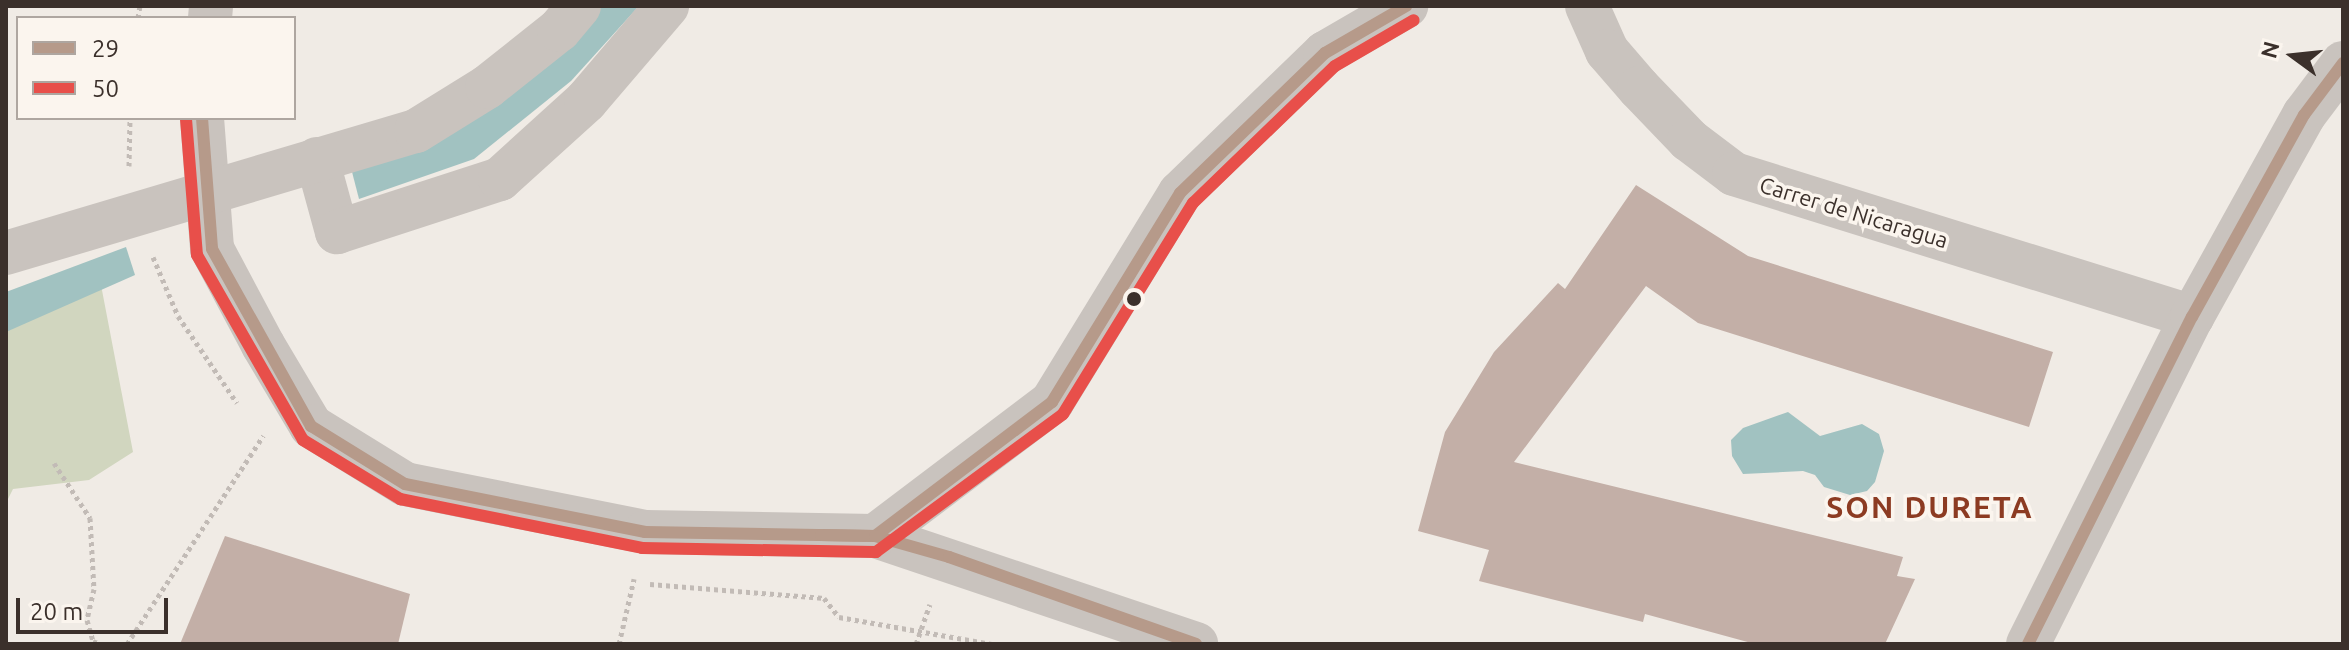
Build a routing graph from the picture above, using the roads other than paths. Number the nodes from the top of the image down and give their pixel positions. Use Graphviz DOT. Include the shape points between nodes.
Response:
graph roads {
  1 [pos="579,6"];
  2 [pos="667,6"];
  3 [pos="1406,6"];
  4 [pos="1587,6"];
  5 [pos="2343,63"];
  6 [pos="202,120"];
  7 [pos="317,159"];
  8 [pos="6,253"];
  9 [pos="2192,317"];
  10 [pos="875,536"];
  11 [pos="1196,644"];
  12 [pos="2028,644"];
  1 -- 7 [label="street" via="559,30 487,87 416,131"];
  2 -- 7 [label="street" via="586,101 500,179 337,232"];
  3 -- 10 [label="street" via="1325,53 1180,193 1052,402"];
  4 -- 9 [label="street, Carrer de Nicaragua" via="1607,51 1639,88 1689,140 1734,174"];
  5 -- 9 [label="street" via="2304,115"];
  6 -- 10 [label="street" via="212,249 311,426 405,484 645,532"];
  7 -- 8 [label="street"];
  9 -- 12 [label="street"];
  10 -- 11 [label="street"];
}
